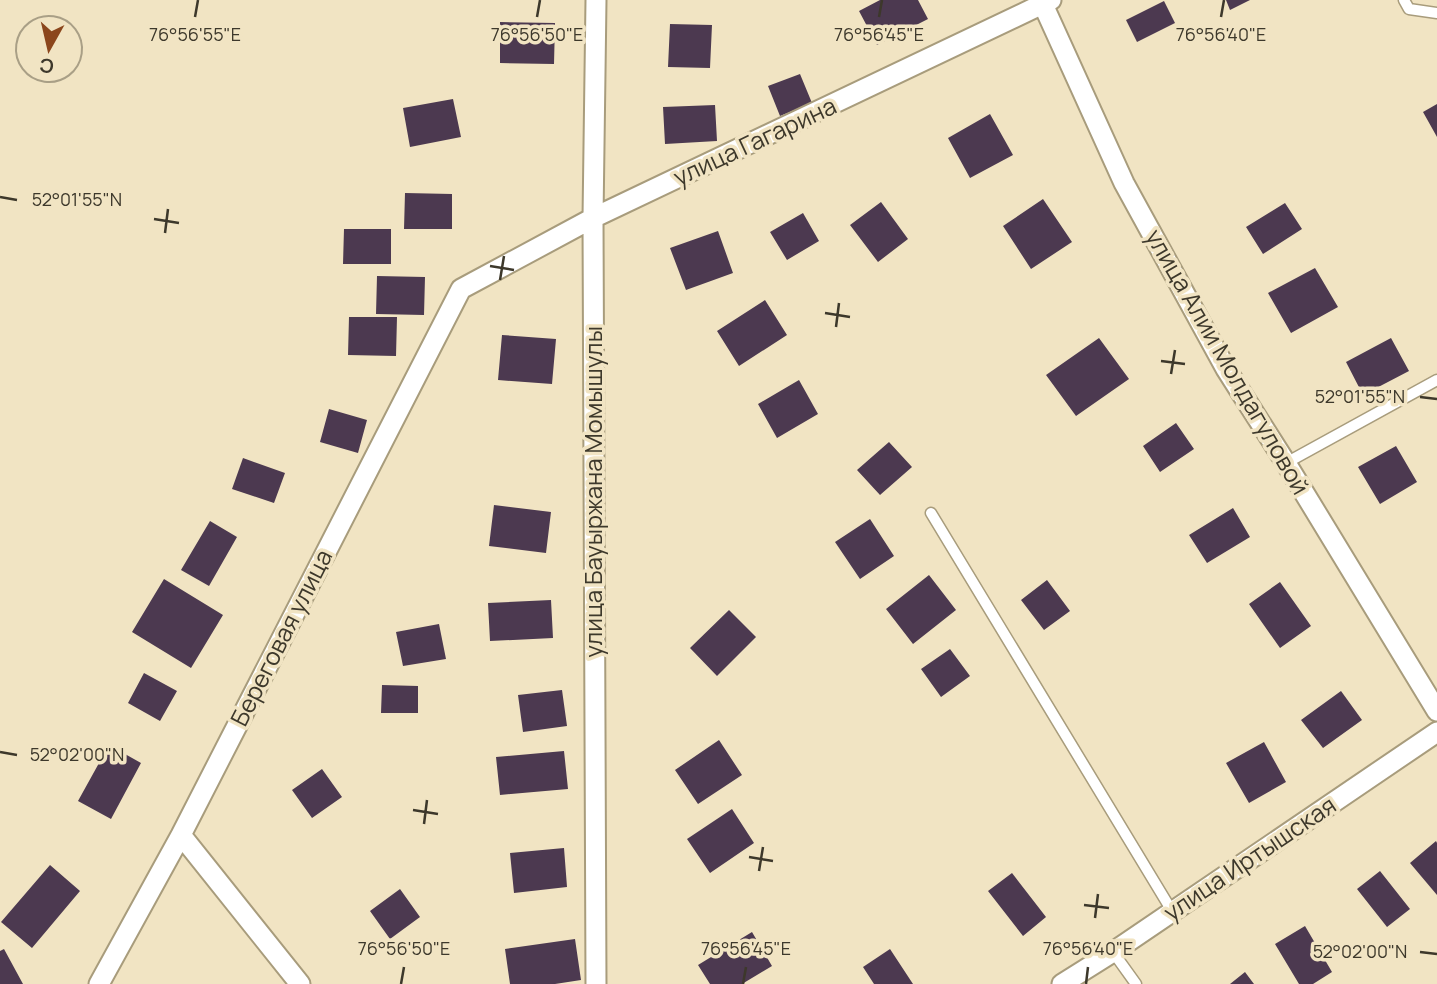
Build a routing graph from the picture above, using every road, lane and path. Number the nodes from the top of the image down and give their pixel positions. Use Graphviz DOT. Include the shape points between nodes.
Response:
graph roads {
  1 [pos="596,0"];
  2 [pos="1404,0"];
  3 [pos="1045,1"];
  4 [pos="1437,13"];
  5 [pos="593,218"];
  6 [pos="461,289"];
  7 [pos="1437,380"];
  8 [pos="1286,463"];
  9 [pos="931,513"];
  10 [pos="1437,711"];
  11 [pos="1437,732"];
  12 [pos="181,835"];
  13 [pos="1172,911"];
  14 [pos="1113,952"];
  15 [pos="99,984"];
  16 [pos="300,984"];
  17 [pos="596,984"];
  18 [pos="1062,984"];
  19 [pos="1136,984"];
  1 -- 5 [label="street, улица Бауыржана Момышулы"];
  2 -- 4 [label="lane" via="1409,9"];
  3 -- 5 [label="street, улица Гагарина"];
  3 -- 8 [label="street, улица Алии Молдагуловой" via="1124,183 1226,369"];
  5 -- 6 [label="street, улица Гагарина"];
  5 -- 17 [label="street, улица Бауыржана Момышулы"];
  6 -- 12 [label="street, Береговая улица"];
  7 -- 8 [label="lane"];
  8 -- 10 [label="street, улица Алии Молдагуловой"];
  9 -- 13 [label="lane"];
  11 -- 13 [label="street, улица Иртышская"];
  12 -- 15 [label="street, Береговая улица"];
  12 -- 16 [label="street"];
  13 -- 14 [label="street, улица Иртышская"];
  14 -- 18 [label="street, улица Иртышская"];
  14 -- 19 [label="lane"];
}
